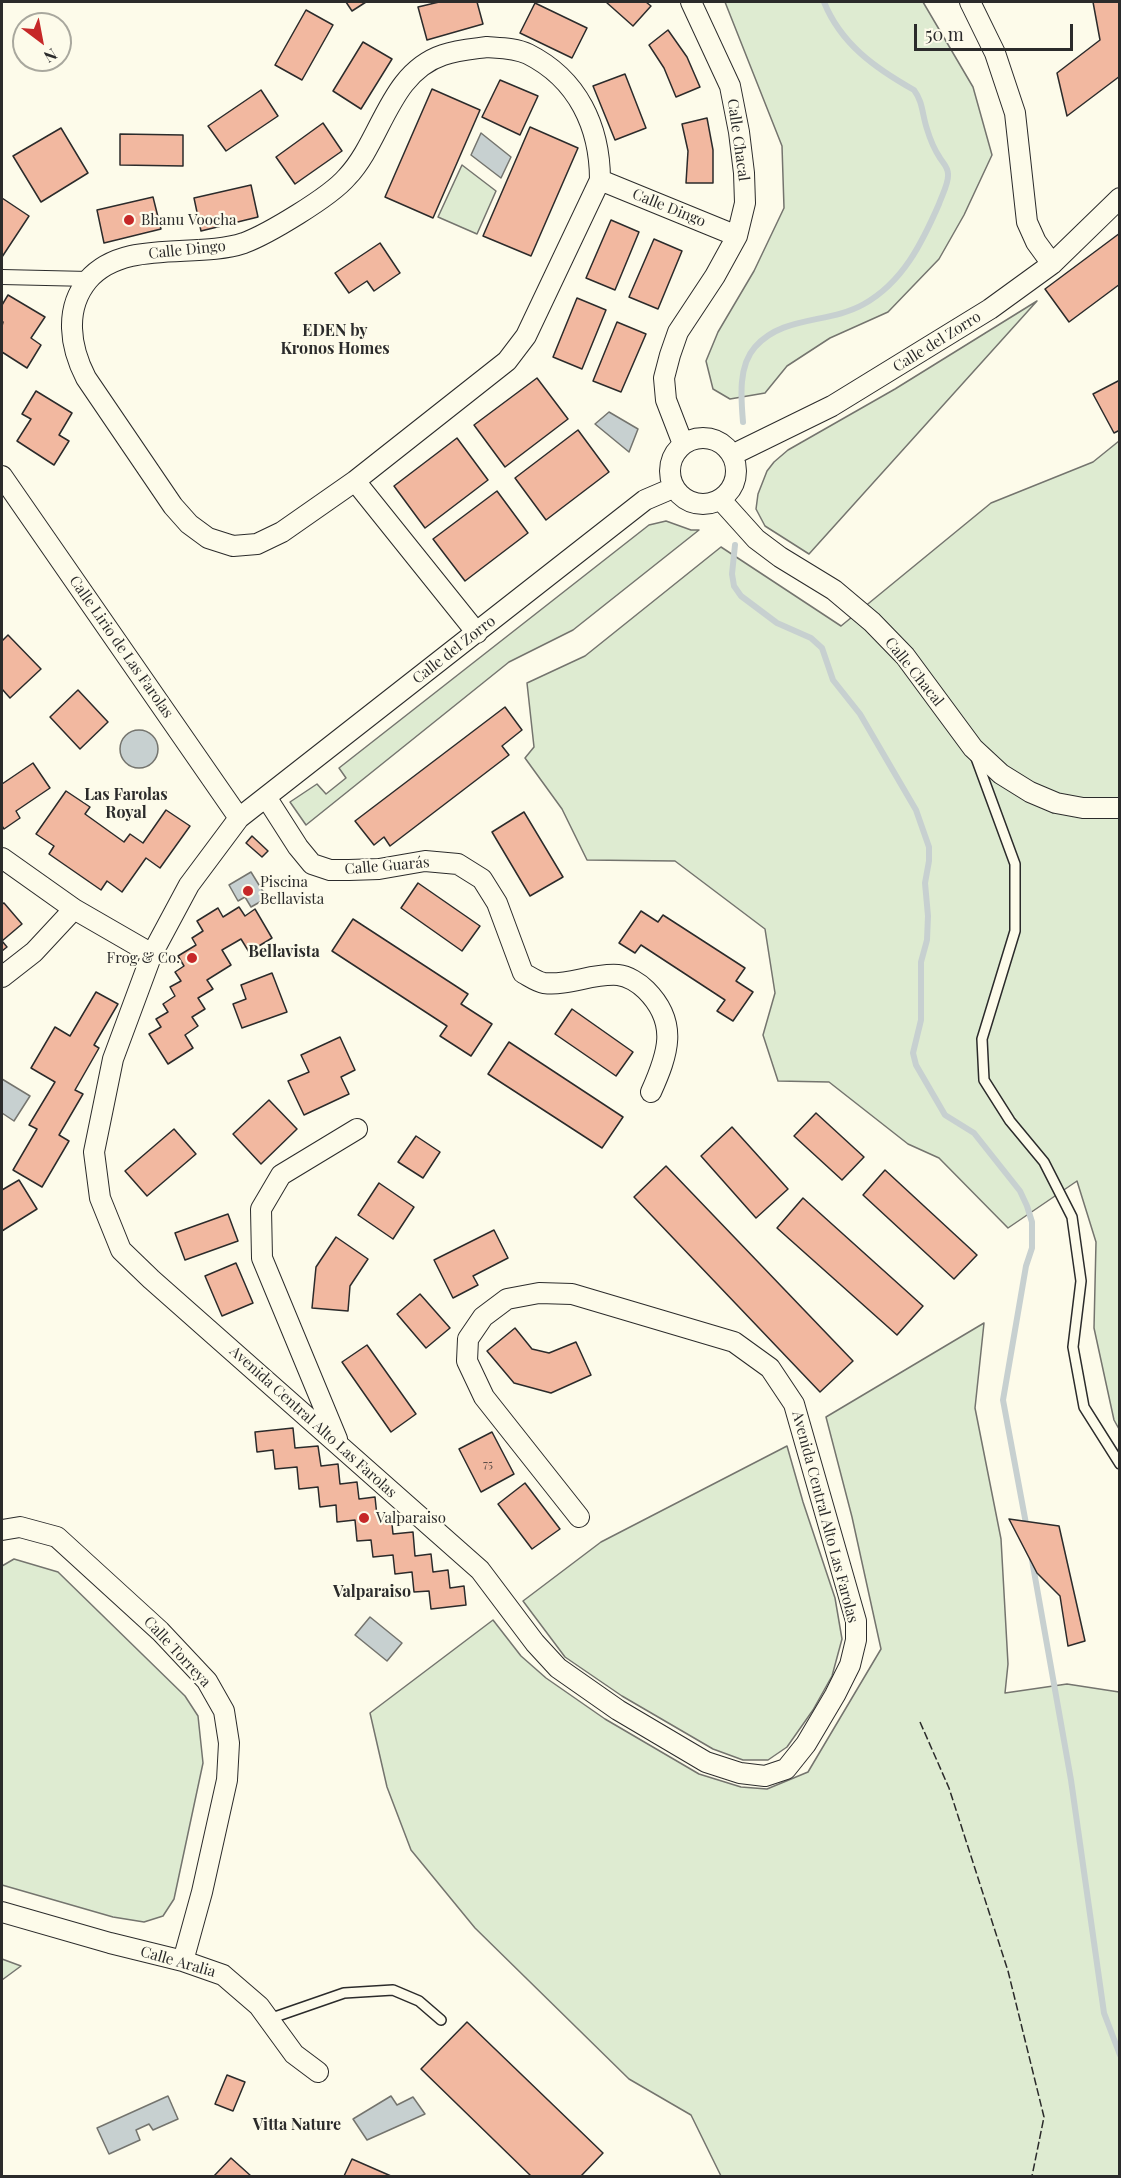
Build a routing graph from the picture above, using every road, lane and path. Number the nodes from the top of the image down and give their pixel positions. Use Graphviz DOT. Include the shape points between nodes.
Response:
graph roads {
  1 [pos="691,2"];
  2 [pos="970,2"];
  3 [pos="600,180"];
  4 [pos="1119,198"];
  5 [pos="737,236"];
  6 [pos="1052,264"];
  7 [pos="2,277"];
  8 [pos="89,279"];
  9 [pos="683,444"];
  10 [pos="732,455"];
  11 [pos="2,476"];
  12 [pos="355,481"];
  13 [pos="673,488"];
  14 [pos="720,499"];
  15 [pos="477,633"];
  16 [pos="973,748"];
  17 [pos="266,797"];
  18 [pos="1119,808"];
  19 [pos="239,818"];
  20 [pos="2,858"];
  21 [pos="74,909"];
  22 [pos="152,954"];
  23 [pos="2,977"];
  24 [pos="651,1092"];
  25 [pos="357,1129"];
  26 [pos="339,1445"];
  27 [pos="1119,1464"];
  28 [pos="579,1517"];
  29 [pos="2,1530"];
  30 [pos="2,1912"];
  31 [pos="183,1961"];
  32 [pos="269,2019"];
  33 [pos="441,2020"];
  34 [pos="318,2072"];
  1 -- 5 [label="street, Calle Chacal" via="730,86 744,173 745,203"];
  2 -- 6 [label="street" via="995,53 1015,113 1027,222"];
  3 -- 5 [label="street, Calle Dingo"];
  3 -- 8 [label="street, Calle Dingo" via="596,135 576,94 560,78 527,53 487,47 464,50 420,66 406,79 346,178 269,231 243,243 131,256 110,263"];
  3 -- 12 [label="street, Calle Dingo" via="526,336 507,361"];
  4 -- 6 [label="street, Calle del Zorro"];
  5 -- 9 [label="street, Calle Chacal" via="678,332 664,378 666,400"];
  6 -- 10 [label="street, Calle del Zorro" via="990,309 832,406"];
  7 -- 8 [label="street"];
  8 -- 12 [label="street, Calle Dingo" via="78,295 72,316 71,339 76,358 166,496 189,524 208,538 233,546 257,544 282,532"];
  9 -- 10 [label="street" via="707,437 726,446"];
  9 -- 13 [label="street" via="669,467"];
  10 -- 14 [label="street" via="736,477 732,488"];
  11 -- 19 [label="street, Calle Lirio de Las Farolas"];
  12 -- 15 [label="street"];
  13 -- 14 [label="street" via="691,503 702,505"];
  13 -- 15 [label="street, Calle del Zorro" via="645,500"];
  14 -- 16 [label="street, Calle Chacal" via="756,539 834,590 872,622 905,656"];
  15 -- 17 [label="street, Calle del Zorro"];
  16 -- 18 [label="street, Calle Chacal" via="1001,774 1056,804"];
  16 -- 27 [label="lane" via="1015,864 1015,931 982,1039 984,1080 1010,1121 1044,1162 1072,1217 1081,1281 1073,1347 1084,1407"];
  17 -- 19 [label="street, Calle del Zorro"];
  17 -- 24 [label="street, Calle Guarás" via="312,864 330,870 349,870 425,861 458,864 482,879 497,903 523,973 542,983 619,975 638,983 655,999 666,1020 668,1043 663,1067"];
  19 -- 22 [label="street, Avenida Central Alto Las Farolas" via="189,885"];
  20 -- 21 [label="street"];
  21 -- 22 [label="street"];
  21 -- 23 [label="street" via="34,952"];
  22 -- 26 [label="street, Avenida Central Alto Las Farolas" via="111,1070 94,1152 100,1198 121,1250"];
  25 -- 26 [label="street" via="281,1175 261,1209 262,1258"];
  26 -- 28 [label="street, Avenida Central Alto Las Farolas" via="480,1570 558,1668 618,1710 706,1762 765,1776 786,1768 806,1744 850,1665 856,1621 794,1404 770,1368 734,1342 572,1294 539,1293 507,1299 483,1317 468,1339 467,1362 484,1397"];
  29 -- 31 [label="street, Calle Torreya" via="21,1527 57,1537 168,1640 207,1681 224,1711 229,1743 226,1780"];
  30 -- 31 [label="street, Calle Aralia"];
  31 -- 32 [label="street, Calle Aralia" via="223,1975"];
  32 -- 33 [label="lane" via="344,1993 393,1990 419,2001"];
  32 -- 34 [label="street, Calle Aralia" via="294,2054"];
}
